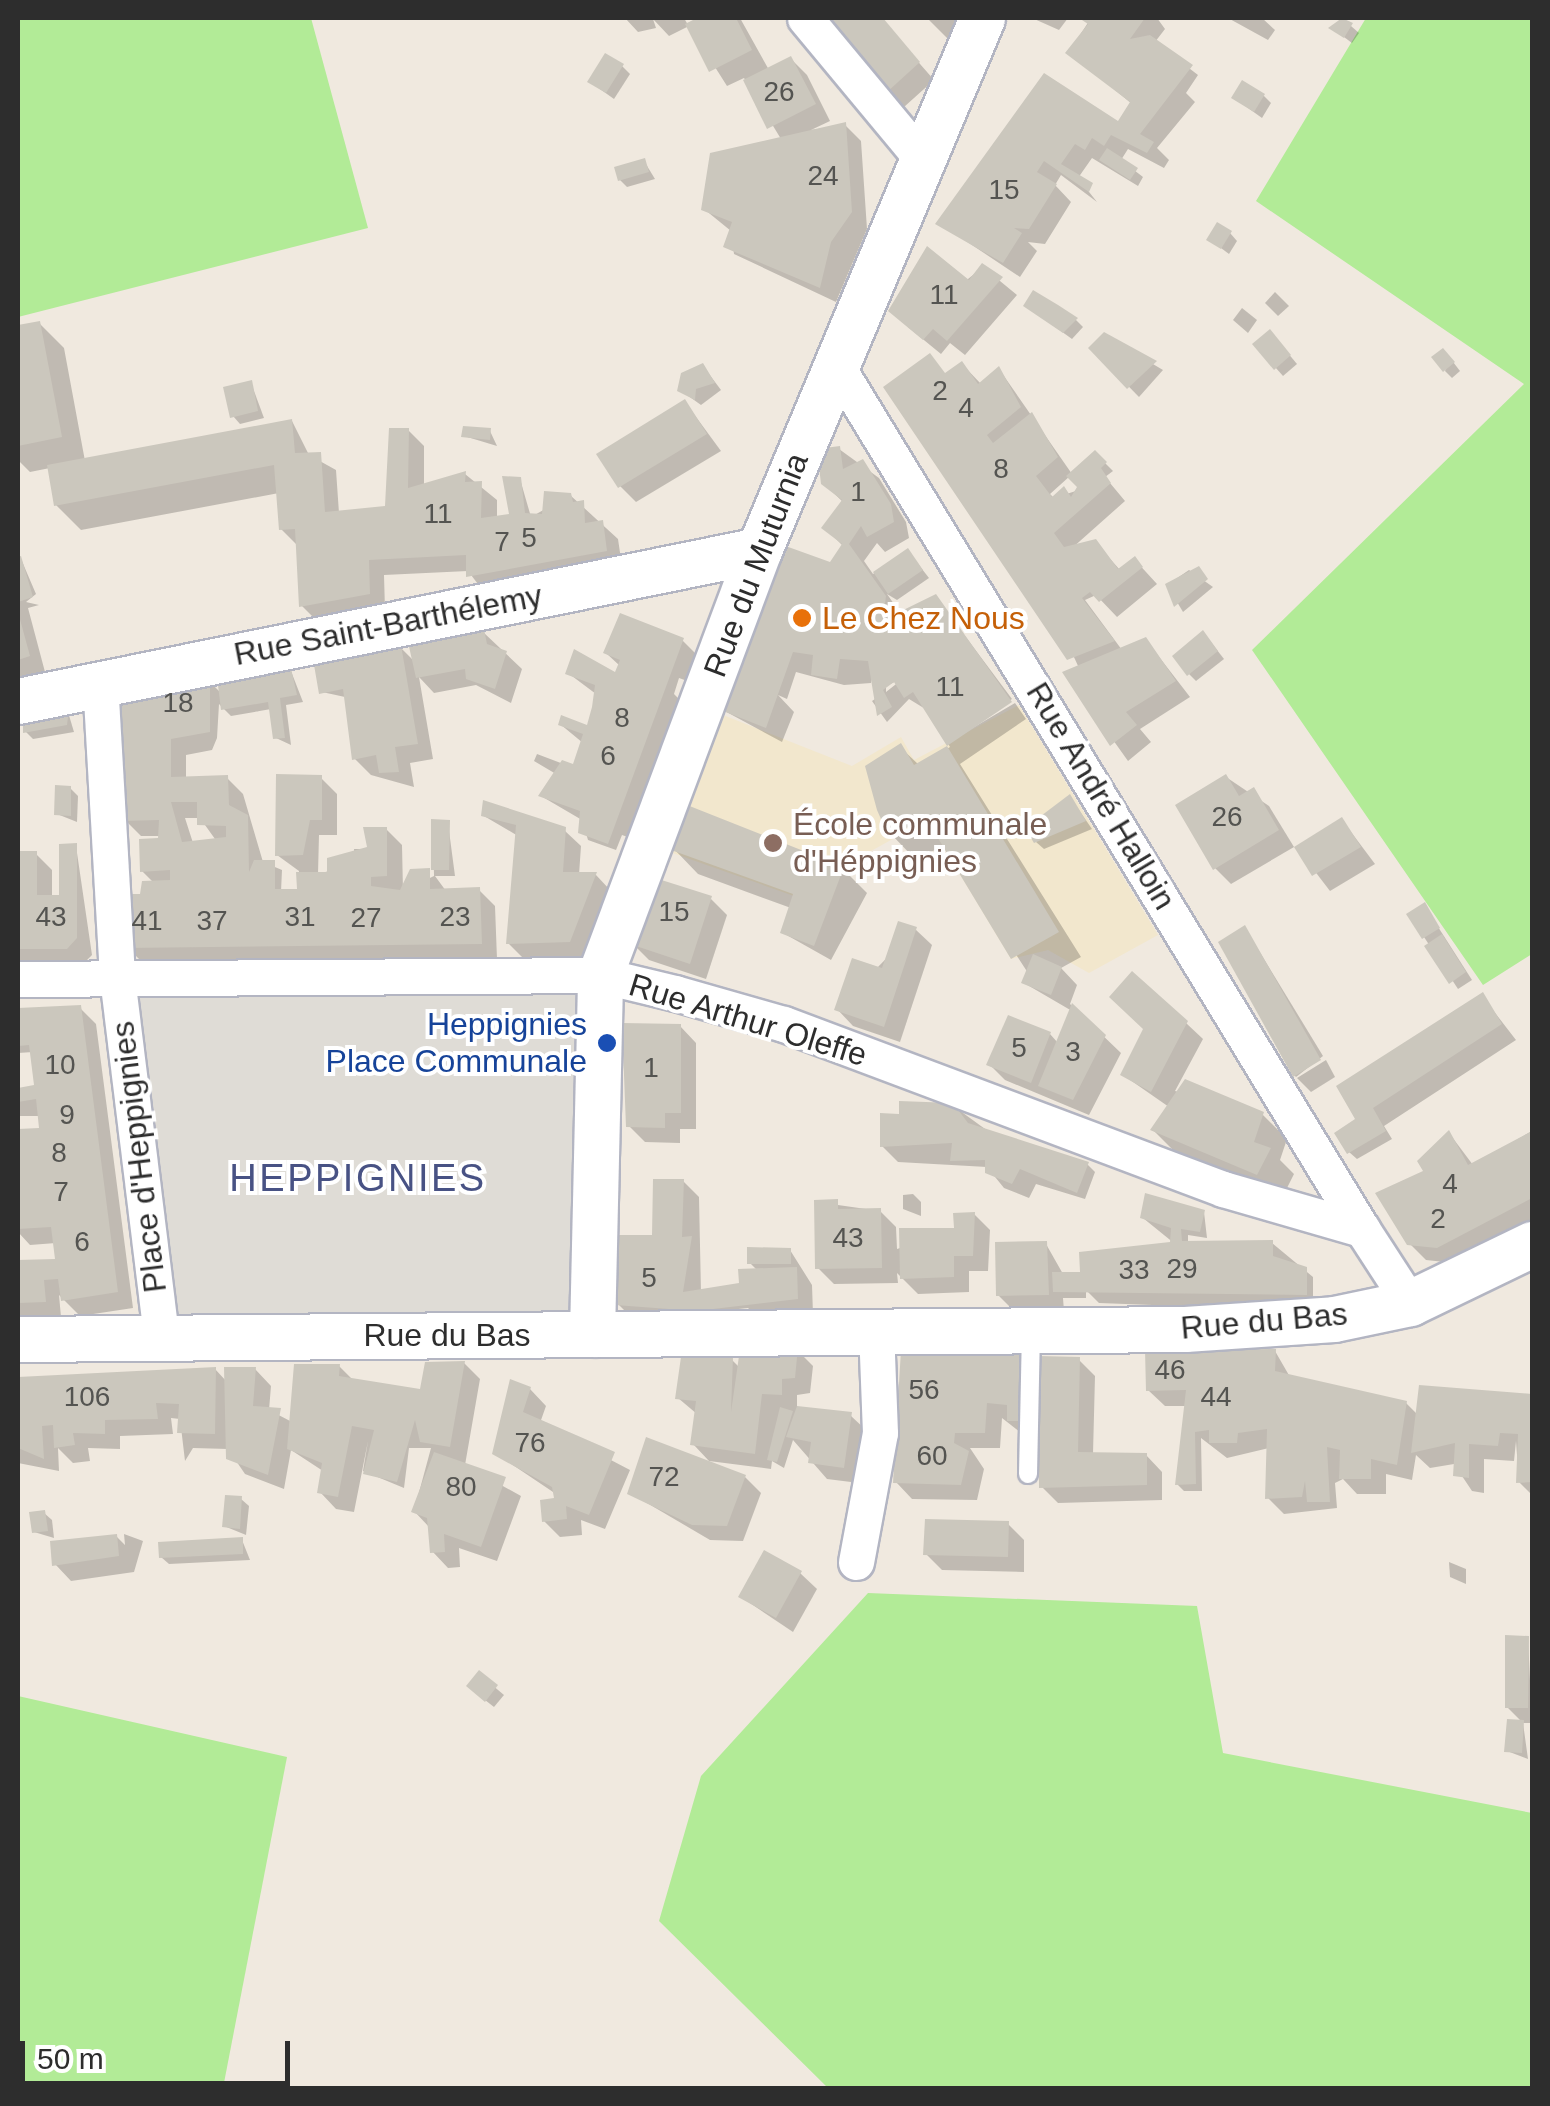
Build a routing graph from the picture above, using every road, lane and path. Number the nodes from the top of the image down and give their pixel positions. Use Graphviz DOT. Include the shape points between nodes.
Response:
graph roads {
  1 [pos="805,18"];
  2 [pos="982,18"];
  3 [pos="922,159"];
  4 [pos="836,366"];
  5 [pos="759,550"];
  6 [pos="100,681"];
  7 [pos="18,701"];
  8 [pos="600,975"];
  9 [pos="18,978"];
  10 [pos="117,978"];
  11 [pos="1362,1229"];
  12 [pos="1532,1244"];
  13 [pos="1410,1304"];
  14 [pos="876,1328"];
  15 [pos="1031,1329"];
  16 [pos="592,1334"];
  17 [pos="161,1336"];
  18 [pos="18,1339"];
  19 [pos="1028,1474"];
  20 [pos="856,1562"];
  1 -- 3 [label="street"];
  2 -- 3 [label="street, Rue du Muturnia"];
  3 -- 4 [label="street, Rue du Muturnia"];
  4 -- 5 [label="street, Rue du Muturnia"];
  4 -- 11 [label="street, Rue André Halloin"];
  5 -- 6 [label="street, Rue Saint-Barthélemy"];
  5 -- 8 [label="street, Rue du Muturnia"];
  6 -- 7 [label="street, Rue Saint-Barthélemy"];
  6 -- 10 [label="street, Place d'Heppignies"];
  8 -- 10 [label="street, Rue Arthur Oleffe"];
  8 -- 11 [label="street, Rue Arthur Oleffe" via="784,1024 1223,1189"];
  8 -- 16 [label="street"];
  9 -- 10 [label="street, Rue Arthur Oleffe"];
  10 -- 17 [label="street, Place d'Heppignies"];
  11 -- 13 [label="street"];
  12 -- 13 [label="street, Rue du Bas"];
  13 -- 15 [label="street, Rue du Bas" via="1334,1319"];
  14 -- 15 [label="street, Rue du Bas"];
  14 -- 16 [label="street, Rue du Bas"];
  14 -- 20 [label="street" via="880,1432"];
  15 -- 19 [label="lane"];
  16 -- 17 [label="street, Rue du Bas"];
  17 -- 18 [label="street, Rue du Bas"];
}
